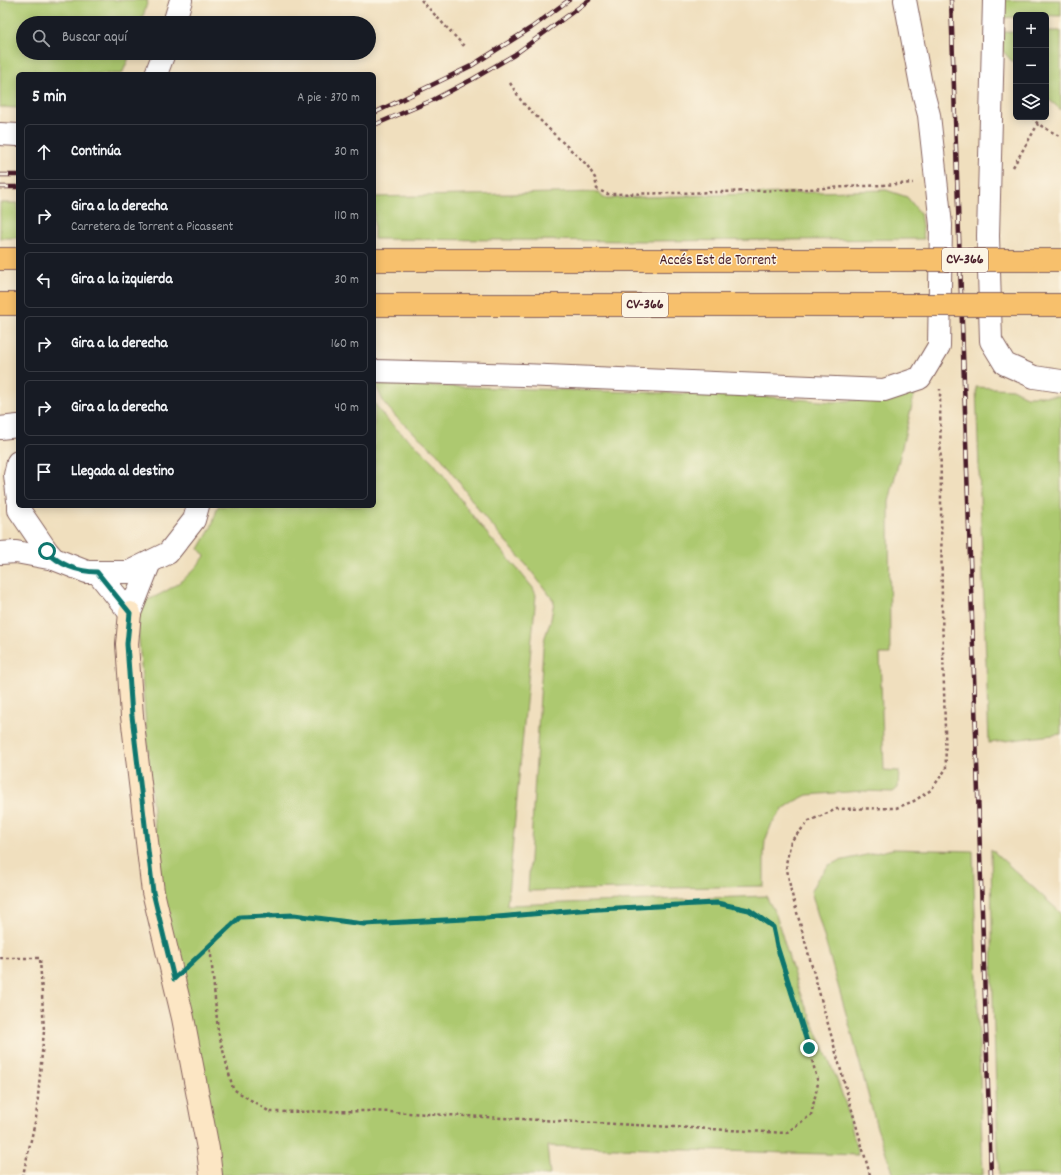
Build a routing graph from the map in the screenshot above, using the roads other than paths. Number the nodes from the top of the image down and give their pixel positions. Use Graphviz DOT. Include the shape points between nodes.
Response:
graph roads {
  1 [pos="181,0"];
  2 [pos="906,0"];
  3 [pos="994,0"];
  4 [pos="176,16"];
  5 [pos="161,60"];
  6 [pos="157,72"];
  7 [pos="0,134"];
  8 [pos="16,135"];
  9 [pos="0,259"];
  10 [pos="16,259"];
  11 [pos="376,260"];
  12 [pos="1061,260"];
  13 [pos="0,304"];
  14 [pos="16,304"];
  15 [pos="376,305"];
  16 [pos="1061,305"];
  17 [pos="376,371"];
  18 [pos="1061,381"];
  19 [pos="16,426"];
  20 [pos="0,428"];
  21 [pos="11,472"];
  22 [pos="16,492"];
  23 [pos="19,508"];
  24 [pos="197,508"];
  25 [pos="0,553"];
  26 [pos="54,560"];
  27 [pos="150,562"];
  28 [pos="97,572"];
  29 [pos="130,613"];
  30 [pos="211,1175"];
  1 -- 4 [label="street"];
  2 -- 17 [label="street" via="929,115 940,225 939,346 920,378 884,390"];
  3 -- 18 [label="street" via="988,236 991,341 1005,364 1034,377"];
  5 -- 6 [label="street"];
  7 -- 8 [label="street"];
  9 -- 10 [label="main road"];
  11 -- 12 [label="main road, Accés Est de Torrent / CV-366, bridge"];
  13 -- 14 [label="main road"];
  15 -- 16 [label="main road, CV-366, bridge"];
  19 -- 20 [label="street"];
  21 -- 22 [label="street"];
  23 -- 26 [label="street"];
  24 -- 27 [label="street" via="194,520 168,554"];
  25 -- 26 [label="street" via="16,552"];
  26 -- 28 [label="street" via="87,572"];
  27 -- 28 [label="street" via="129,572"];
  27 -- 29 [label="street"];
  28 -- 29 [label="street"];
  29 -- 30 [label="street" via="127,644 134,731 153,892 183,1018"];
}
